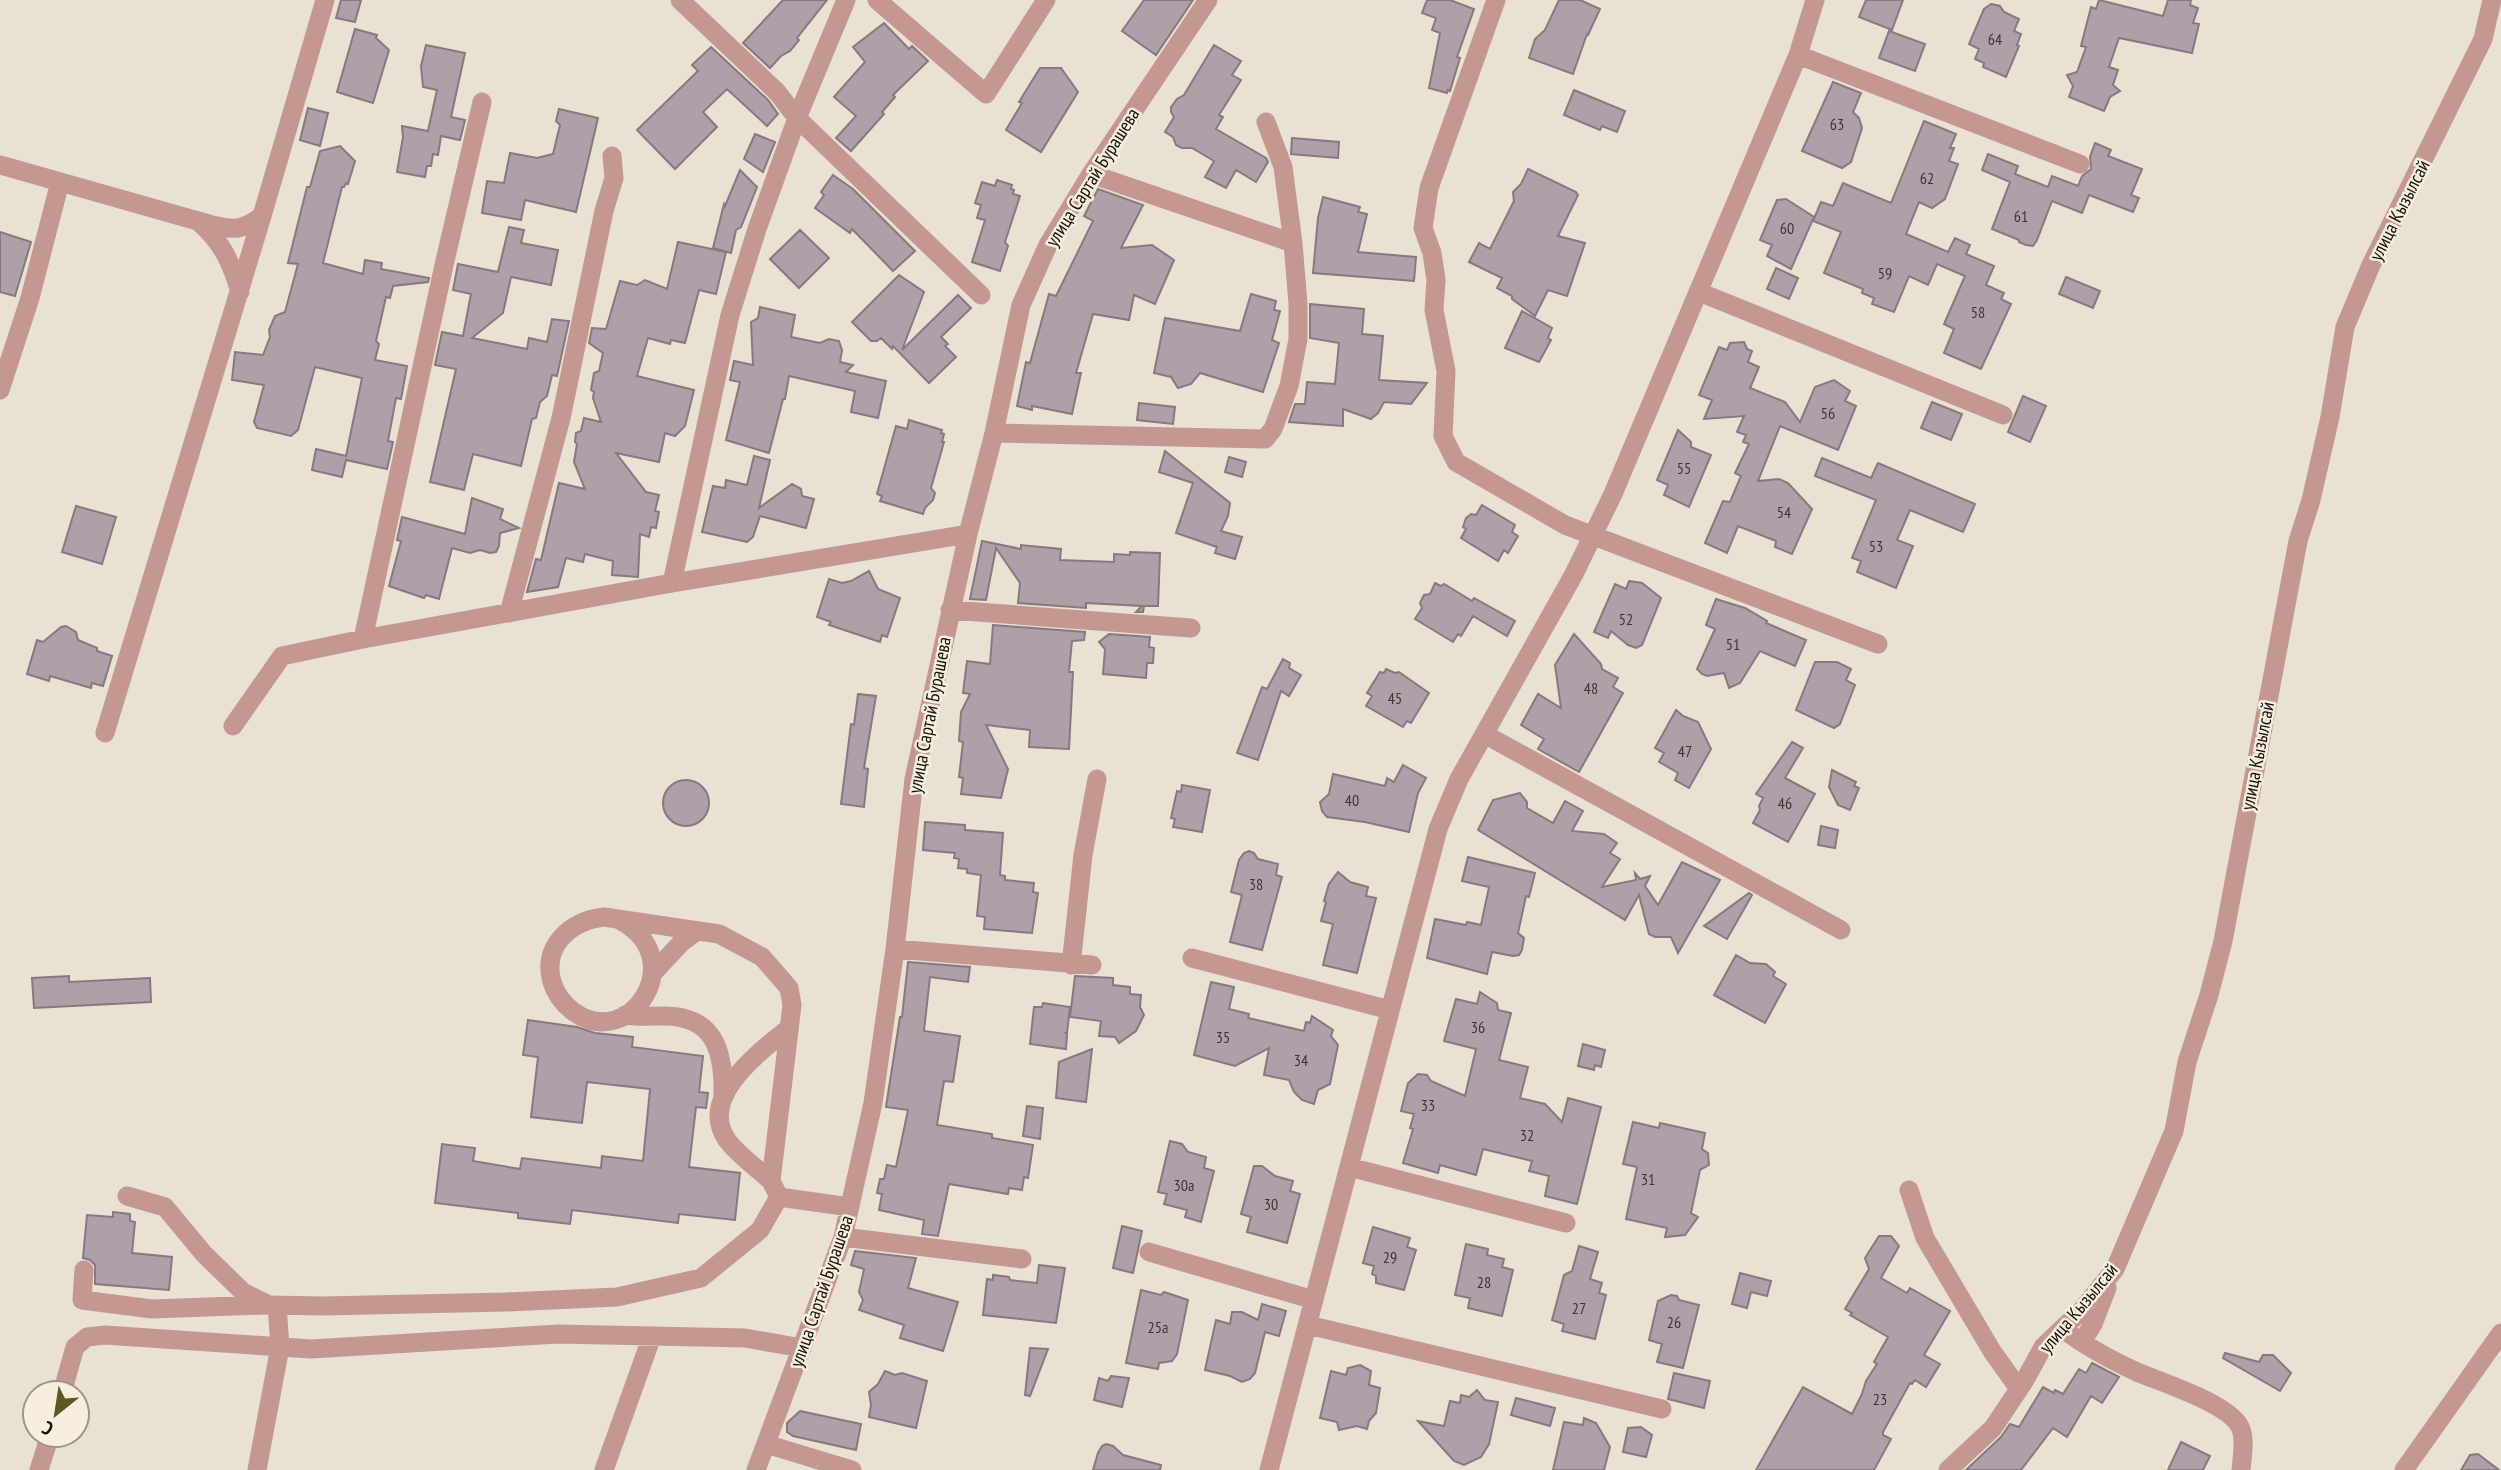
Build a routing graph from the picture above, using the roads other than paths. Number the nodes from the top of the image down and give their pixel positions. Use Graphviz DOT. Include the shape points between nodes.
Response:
graph roads {
  1 [pos="325,0"];
  2 [pos="680,0"];
  3 [pos="846,0"];
  4 [pos="877,0"];
  5 [pos="1046,0"];
  6 [pos="1208,0"];
  7 [pos="1495,0"];
  8 [pos="1815,0"];
  9 [pos="2492,0"];
  10 [pos="1798,55"];
  11 [pos="482,102"];
  12 [pos="797,118"];
  13 [pos="1266,122"];
  14 [pos="612,156"];
  15 [pos="2080,164"];
  16 [pos="0,165"];
  17 [pos="1091,174"];
  18 [pos="60,182"];
  19 [pos="262,216"];
  20 [pos="197,221"];
  21 [pos="1293,243"];
  22 [pos="1699,292"];
  23 [pos="240,293"];
  24 [pos="981,295"];
  25 [pos="0,390"];
  26 [pos="2003,415"];
  27 [pos="994,433"];
  28 [pos="968,534"];
  29 [pos="1594,534"];
  30 [pos="672,583"];
  31 [pos="950,610"];
  32 [pos="509,613"];
  33 [pos="1191,628"];
  34 [pos="363,639"];
  35 [pos="1878,644"];
  36 [pos="233,726"];
  37 [pos="106,733"];
  38 [pos="1486,735"];
  39 [pos="1097,779"];
  40 [pos="621,921"];
  41 [pos="697,930"];
  42 [pos="1841,930"];
  43 [pos="895,949"];
  44 [pos="1192,958"];
  45 [pos="1071,965"];
  46 [pos="1092,965"];
  47 [pos="653,973"];
  48 [pos="1390,1010"];
  49 [pos="625,1015"];
  50 [pos="789,1028"];
  51 [pos="723,1096"];
  52 [pos="1349,1167"];
  53 [pos="775,1189"];
  54 [pos="1909,1190"];
  55 [pos="127,1196"];
  56 [pos="850,1207"];
  57 [pos="1566,1223"];
  58 [pos="843,1237"];
  59 [pos="1149,1252"];
  60 [pos="1022,1259"];
  61 [pos="84,1270"];
  62 [pos="2114,1270"];
  63 [pos="1314,1300"];
  64 [pos="273,1305"];
  65 [pos="1308,1325"];
  66 [pos="2063,1329"];
  67 [pos="2501,1333"];
  68 [pos="652,1336"];
  69 [pos="2082,1342"];
  70 [pos="280,1347"];
  71 [pos="802,1348"];
  72 [pos="66,1379"];
  73 [pos="2019,1389"];
  74 [pos="1662,1409"];
  75 [pos="766,1444"];
  76 [pos="46,1449"];
  77 [pos="39,1470"];
  78 [pos="257,1470"];
  79 [pos="604,1470"];
  80 [pos="756,1470"];
  81 [pos="852,1470"];
  82 [pos="1269,1470"];
  83 [pos="1948,1470"];
  84 [pos="2241,1470"];
  85 [pos="2404,1470"];
  1 -- 19 [label="street"];
  2 -- 12 [label="street" via="777,92"];
  3 -- 12 [label="street"];
  4 -- 5 [label="street" via="986,94"];
  6 -- 17 [label="street, улица Сартай Бурашева"];
  7 -- 29 [label="street" via="1425,208 1423,228 1432,253 1434,310 1446,370 1443,436 1456,462 1565,525"];
  8 -- 10 [label="street"];
  9 -- 62 [label="street, улица Кызылсай" via="2483,39 2345,327 2209,995 2187,1062 2174,1131"];
  10 -- 15 [label="street"];
  10 -- 22 [label="street"];
  11 -- 34 [label="street"];
  12 -- 24 [label="street"];
  12 -- 30 [label="street" via="730,315"];
  13 -- 21 [label="street" via="1283,167"];
  14 -- 32 [label="street" via="614,178 561,418"];
  16 -- 18 [label="street"];
  17 -- 21 [label="street"];
  17 -- 27 [label="street, улица Сартай Бурашева" via="1048,244 1021,305"];
  18 -- 20 [label="street"];
  18 -- 25 [label="street"];
  19 -- 20 [label="street" via="234,230"];
  19 -- 23 [label="street"];
  20 -- 23 [label="street" via="216,236"];
  21 -- 27 [label="street" via="1298,339 1289,386 1265,439"];
  22 -- 26 [label="street"];
  22 -- 29 [label="street"];
  23 -- 37 [label="street"];
  27 -- 28 [label="street, улица Сартай Бурашева"];
  28 -- 30 [label="street"];
  28 -- 31 [label="street, улица Сартай Бурашева"];
  29 -- 35 [label="street"];
  29 -- 38 [label="street"];
  30 -- 32 [label="street"];
  31 -- 33 [label="street"];
  31 -- 43 [label="street, улица Сартай Бурашева" via="914,779"];
  32 -- 34 [label="street"];
  34 -- 36 [label="street" via="282,656"];
  38 -- 42 [label="street"];
  38 -- 48 [label="street" via="1459,779 1438,829"];
  39 -- 45 [label="street"];
  40 -- 41 [label="street"];
  40 -- 47 [label="street" via="649,948"];
  40 -- 49 [label="street" via="586,919 570,927 551,956 550,973 554,991 579,1015 595,1020"];
  41 -- 47 [label="street"];
  41 -- 50 [label="street" via="719,934 762,957 789,988"];
  43 -- 45 [label="street"];
  43 -- 56 [label="street, улица Сартай Бурашева" via="873,1103"];
  44 -- 48 [label="street"];
  45 -- 46 [label="street"];
  47 -- 49 [label="street" via="645,998"];
  48 -- 52 [label="street"];
  49 -- 51 [label="street" via="666,1016 706,1028 718,1049"];
  50 -- 51 [label="street" via="743,1069"];
  50 -- 53 [label="street"];
  51 -- 53 [label="street" via="719,1120 727,1139"];
  52 -- 57 [label="street"];
  52 -- 63 [label="street"];
  53 -- 56 [label="street"];
  53 -- 64 [label="street" via="760,1230 701,1278 617,1297"];
  54 -- 73 [label="street" via="1925,1238"];
  55 -- 64 [label="street" via="165,1207 243,1292"];
  56 -- 58 [label="street, улица Сартай Бурашева"];
  58 -- 60 [label="street"];
  58 -- 71 [label="street, улица Сартай Бурашева"];
  59 -- 63 [label="street"];
  61 -- 64 [label="street" via="82,1300 152,1309"];
  62 -- 66 [label="street, улица Кызылсай"];
  62 -- 69 [label="street"];
  63 -- 65 [label="street"];
  64 -- 70 [label="street"];
  65 -- 74 [label="street"];
  65 -- 82 [label="street"];
  66 -- 69 [label="street"];
  66 -- 73 [label="street, улица Кызылсай" via="2043,1347"];
  67 -- 85 [label="street"];
  68 -- 70 [label="street" via="558,1334"];
  68 -- 71 [label="street" via="745,1338"];
  68 -- 79 [label="street"];
  69 -- 84 [label="street" via="2224,1411 2240,1427"];
  70 -- 72 [label="street" via="87,1336 75,1348"];
  70 -- 78 [label="street"];
  71 -- 75 [label="street, улица Сартай Бурашева"];
  73 -- 83 [label="street, улица Кызылсай" via="1993,1428"];
  75 -- 80 [label="street, улица Сартай Бурашева"];
  75 -- 81 [label="street"];
  76 -- 77 [label="street"];
}
